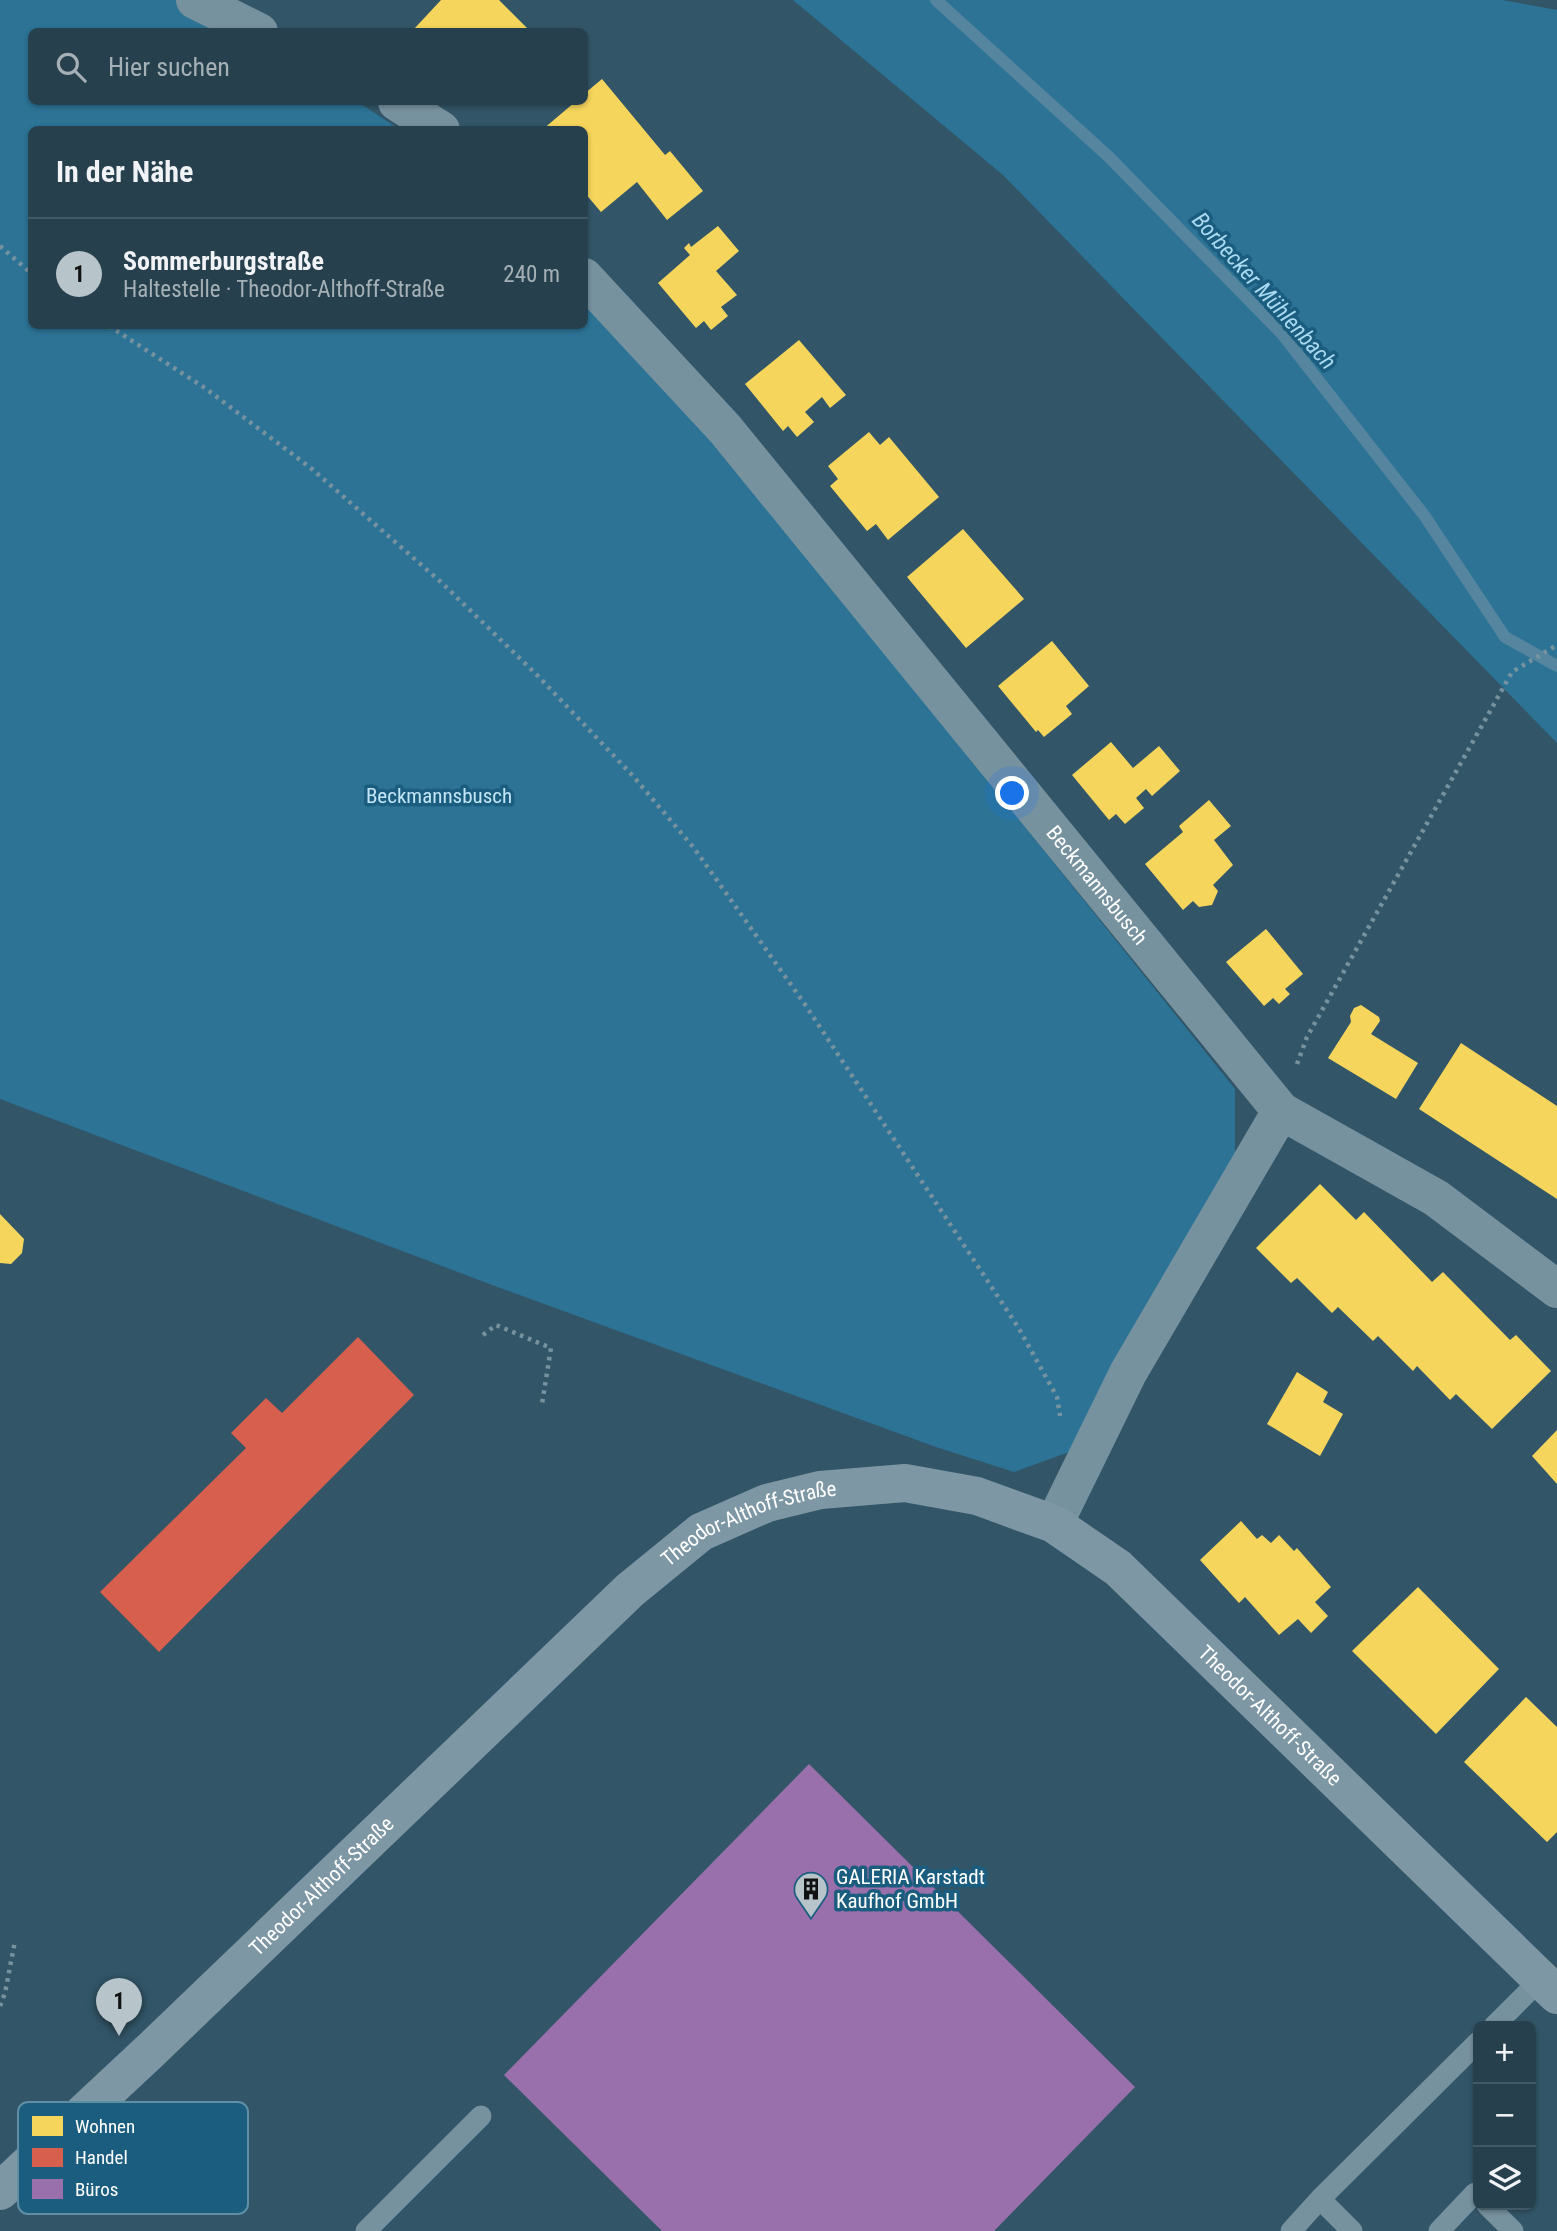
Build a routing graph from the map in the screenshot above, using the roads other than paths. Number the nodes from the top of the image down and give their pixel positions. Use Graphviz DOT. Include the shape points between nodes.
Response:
graph roads {
  1 [pos="195,0"];
  2 [pos="251,28"];
  3 [pos="402,105"];
  4 [pos="435,126"];
  5 [pos="588,281"];
  6 [pos="1281,1111"];
  7 [pos="1557,1289"];
  8 [pos="1054,1524"];
  9 [pos="1549,1987"];
  10 [pos="1501,2021"];
  11 [pos="1473,2047"];
  12 [pos="95,2102"];
  13 [pos="481,2116"];
  14 [pos="18,2174"];
  15 [pos="0,2191"];
  16 [pos="1473,2195"];
  17 [pos="1320,2199"];
  18 [pos="1492,2210"];
  19 [pos="366,2231"];
  20 [pos="1291,2231"];
  21 [pos="1352,2231"];
  22 [pos="1439,2231"];
  23 [pos="1513,2231"];
  1 -- 2 [label="street"];
  3 -- 4 [label="street"];
  5 -- 6 [label="street, Beckmannsbusch" via="725,429"];
  6 -- 7 [label="street, Beckmannsbusch" via="1436,1198"];
  6 -- 8 [label="street" via="1128,1373"];
  8 -- 9 [label="street, Theodor-Althoff-Straße" via="1118,1568"];
  8 -- 12 [label="street, Theodor-Althoff-Straße" via="977,1496 905,1483 794,1496 701,1532 631,1590"];
  9 -- 10 [label="lane"];
  11 -- 17 [label="lane"];
  13 -- 19 [label="lane"];
  14 -- 15 [label="street, Theodor-Althoff-Straße"];
  16 -- 22 [label="lane"];
  17 -- 20 [label="lane"];
  17 -- 21 [label="lane"];
  18 -- 23 [label="lane"];
}
